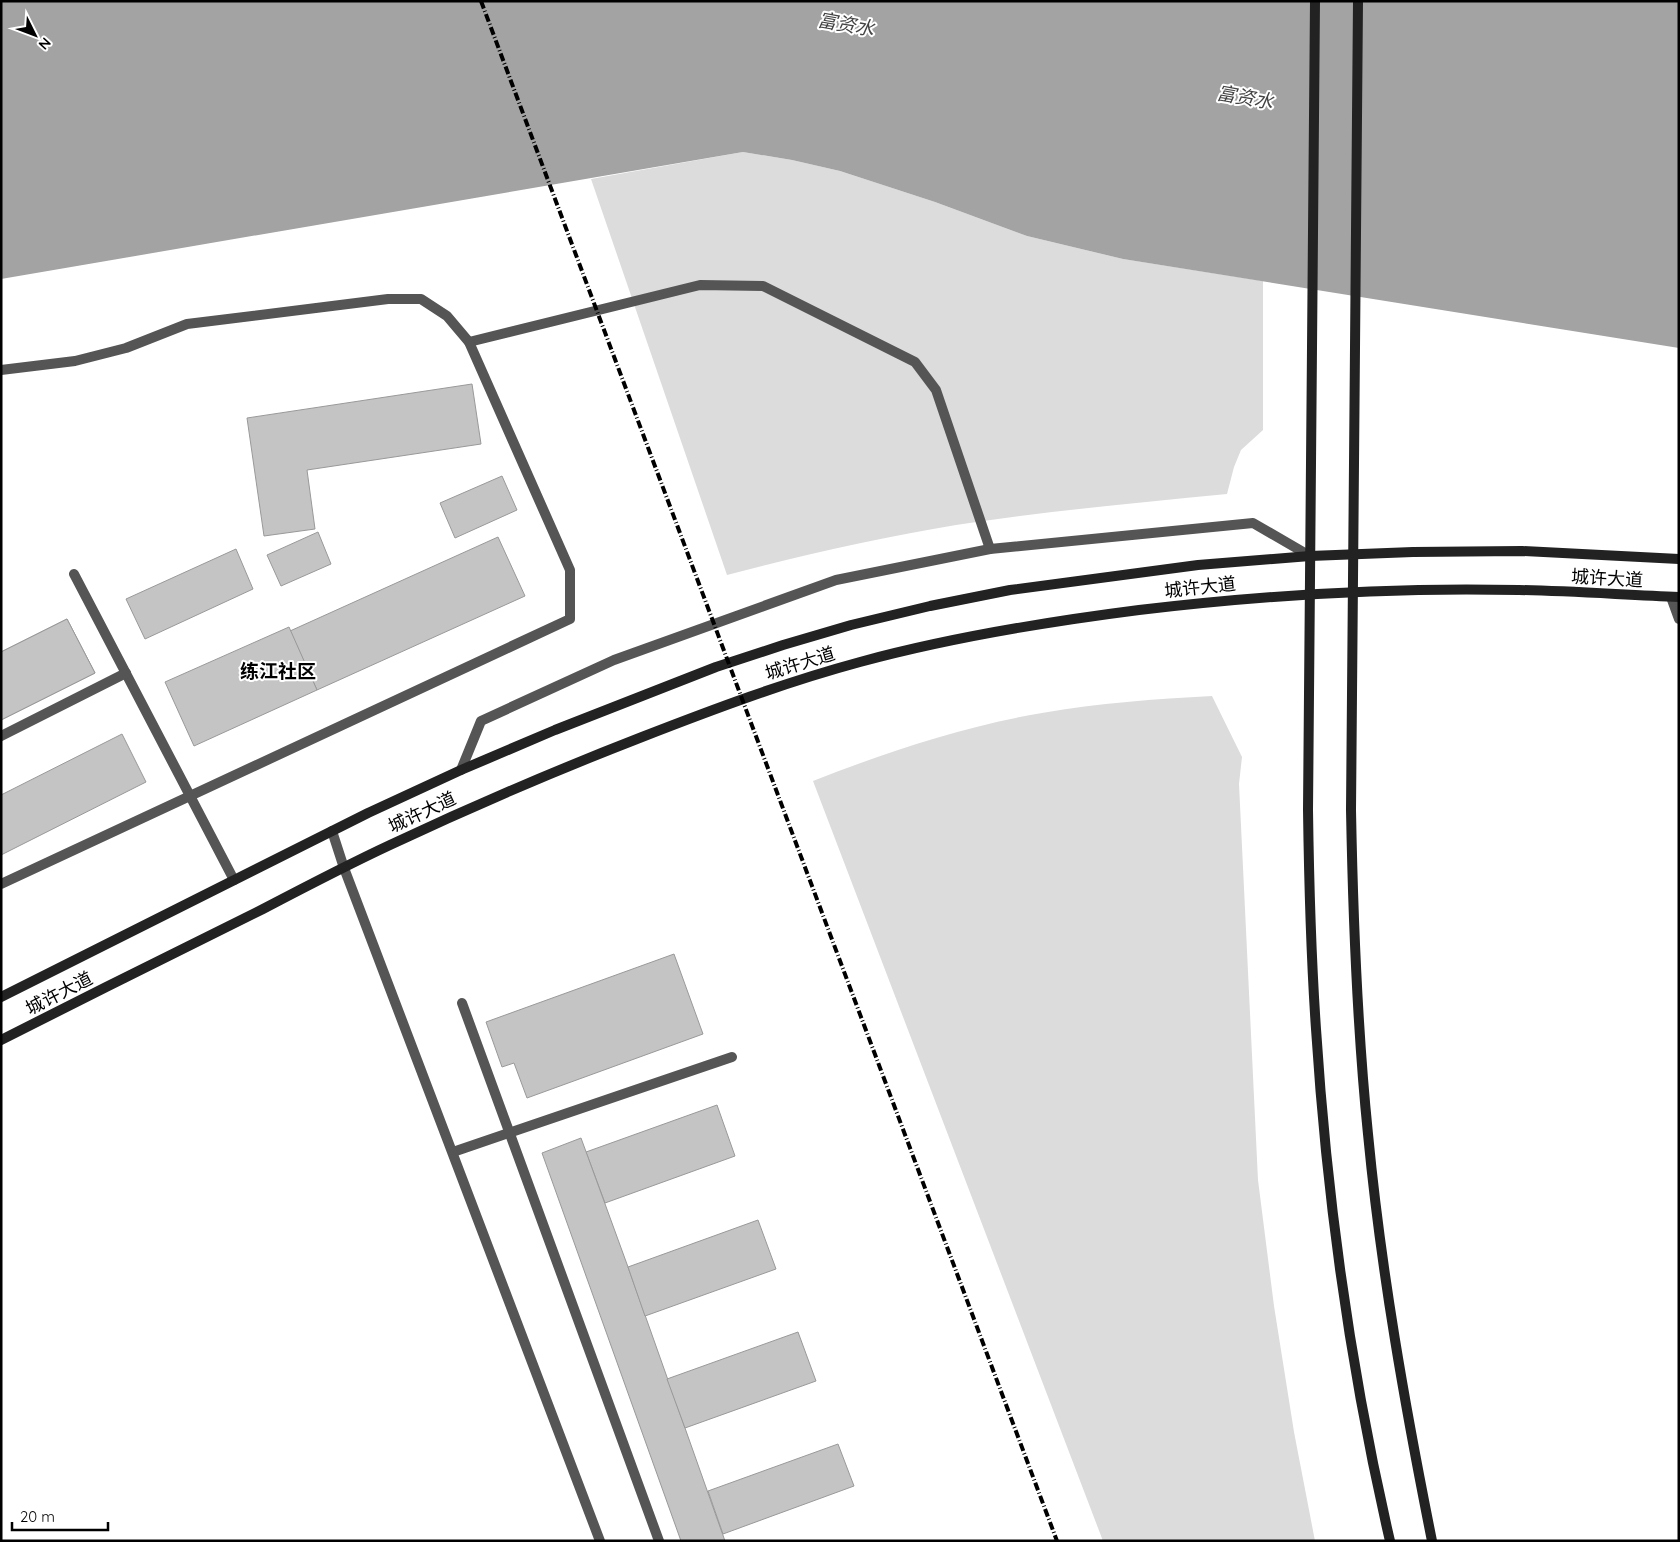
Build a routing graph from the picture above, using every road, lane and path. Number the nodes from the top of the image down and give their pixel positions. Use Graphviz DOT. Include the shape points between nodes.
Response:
graph roads {
  1 [pos="1315,1"];
  2 [pos="1358,1"];
  3 [pos="469,342"];
  4 [pos="1,370"];
  5 [pos="990,549"];
  6 [pos="1353,554"];
  7 [pos="1310,556"];
  8 [pos="1679,559"];
  9 [pos="74,574"];
  10 [pos="1353,592"];
  11 [pos="1310,594"];
  12 [pos="1675,597"];
  13 [pos="1679,619"];
  14 [pos="126,673"];
  15 [pos="1,736"];
  16 [pos="461,770"];
  17 [pos="190,796"];
  18 [pos="332,831"];
  19 [pos="344,868"];
  20 [pos="234,880"];
  21 [pos="1,884"];
  22 [pos="1,997"];
  23 [pos="462,1003"];
  24 [pos="1,1040"];
  25 [pos="732,1057"];
  26 [pos="510,1132"];
  27 [pos="453,1152"];
  28 [pos="600,1541"];
  29 [pos="659,1541"];
  30 [pos="1390,1541"];
  31 [pos="1432,1541"];
  1 -- 7 [label="main road"];
  2 -- 6 [label="main road"];
  3 -- 4 [label="street" via="447,316 421,299 388,299 187,324 126,348 75,361"];
  3 -- 5 [label="street" via="700,285 763,286 915,362 936,390"];
  3 -- 17 [label="street" via="570,570 570,619"];
  5 -- 7 [label="street" via="1252,524"];
  5 -- 16 [label="street" via="836,580 614,660 481,721"];
  6 -- 7 [label="main road, 城许大道"];
  6 -- 8 [label="main road, 城许大道" via="1522,551"];
  6 -- 10 [label="main road"];
  7 -- 11 [label="main road"];
  7 -- 16 [label="main road, 城许大道" via="1198,564 1090,578 1010,590 860,623 716,667"];
  9 -- 14 [label="street"];
  10 -- 11 [label="main road, 城许大道"];
  10 -- 12 [label="main road, 城许大道" via="1521,590"];
  10 -- 31 [label="main road" via="1353,918 1367,1124 1397,1353"];
  11 -- 19 [label="main road, 城许大道" via="1201,603 1025,626 938,643 794,681 569,765"];
  11 -- 30 [label="main road" via="1310,920 1324,1128 1354,1360"];
  12 -- 13 [label="street"];
  14 -- 15 [label="street"];
  14 -- 17 [label="street"];
  16 -- 18 [label="main road, 城许大道"];
  17 -- 20 [label="street"];
  17 -- 21 [label="street"];
  18 -- 19 [label="street"];
  18 -- 20 [label="main road, 城许大道"];
  19 -- 24 [label="main road, 城许大道"];
  19 -- 27 [label="street"];
  20 -- 22 [label="main road, 城许大道"];
  23 -- 26 [label="street"];
  25 -- 26 [label="street"];
  26 -- 27 [label="street"];
  26 -- 29 [label="street"];
  27 -- 28 [label="street"];
}
